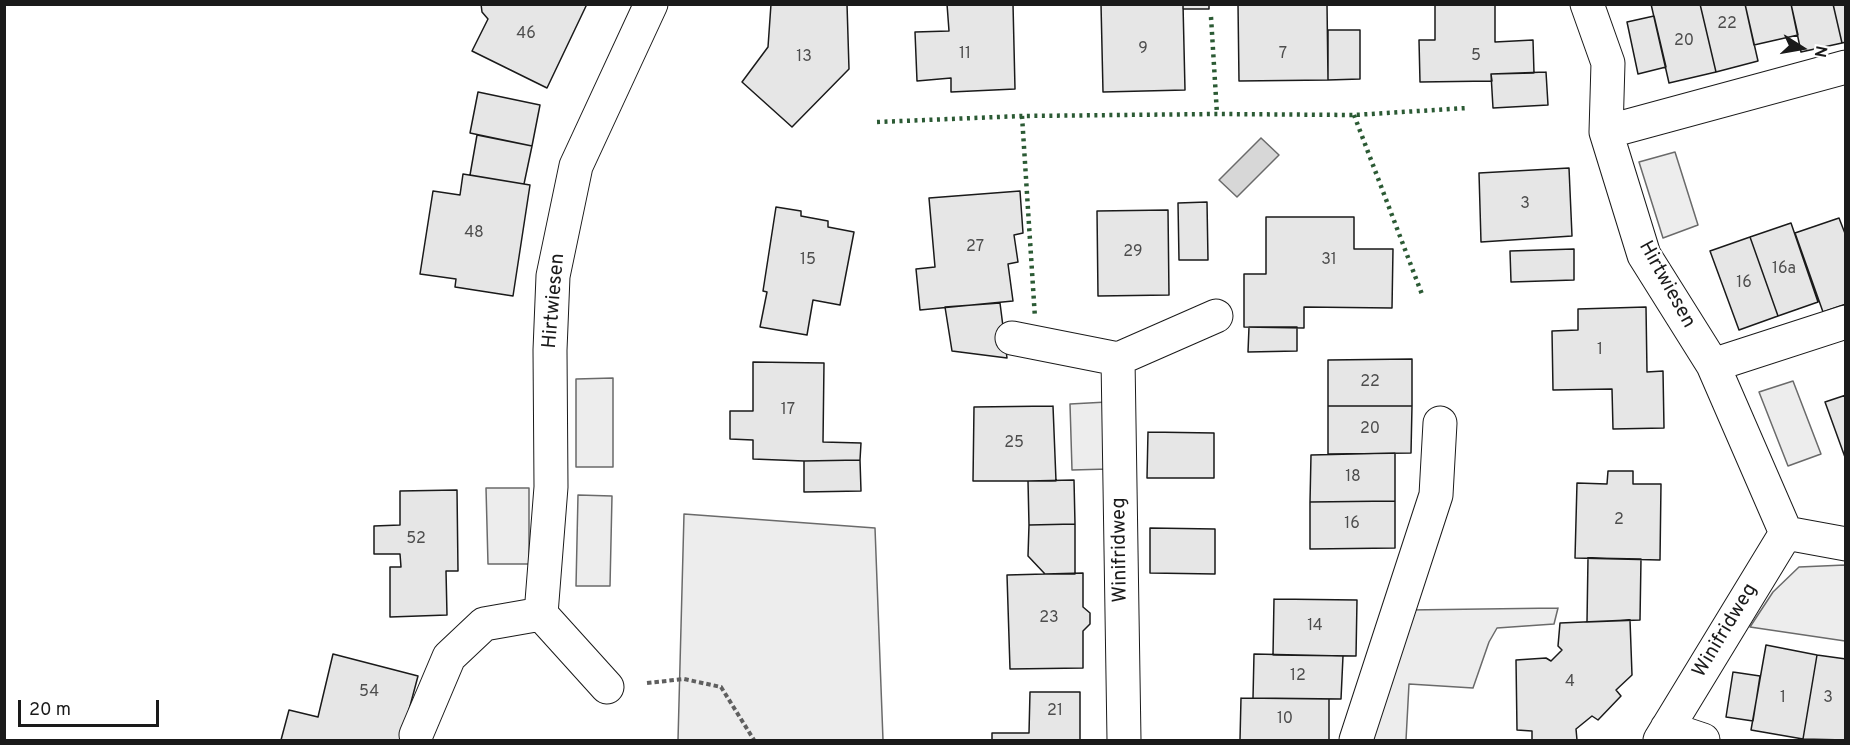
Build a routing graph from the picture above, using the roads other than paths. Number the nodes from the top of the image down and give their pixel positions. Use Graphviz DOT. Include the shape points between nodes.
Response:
graph roads {
  1 [pos="651,4"];
  2 [pos="1587,4"];
  3 [pos="1845,67"];
  4 [pos="1606,132"];
  5 [pos="1216,316"];
  6 [pos="1845,322"];
  7 [pos="1012,339"];
  8 [pos="1118,359"];
  9 [pos="1713,365"];
  10 [pos="1440,423"];
  11 [pos="1786,533"];
  12 [pos="1845,544"];
  13 [pos="541,614"];
  14 [pos="607,687"];
  15 [pos="1663,734"];
  16 [pos="416,735"];
  17 [pos="1124,741"];
  18 [pos="1356,741"];
  19 [pos="1703,741"];
  1 -- 13 [label="street, Hirtwiesen" via="576,166 553,276 550,486"];
  2 -- 4 [label="street, Hirtwiesen" via="1608,63"];
  3 -- 4 [label="street"];
  4 -- 9 [label="street, Hirtwiesen" via="1644,255"];
  5 -- 8 [label="street"];
  6 -- 9 [label="street"];
  7 -- 8 [label="street"];
  8 -- 17 [label="street, Winifridweg"];
  9 -- 11 [label="street, Hirtwiesen"];
  10 -- 18 [label="street" via="1436,495"];
  11 -- 12 [label="street"];
  11 -- 15 [label="street, Winifridweg"];
  13 -- 14 [label="street"];
  13 -- 16 [label="street" via="484,624 449,657"];
  15 -- 19 [label="street, Winifridweg"];
}
